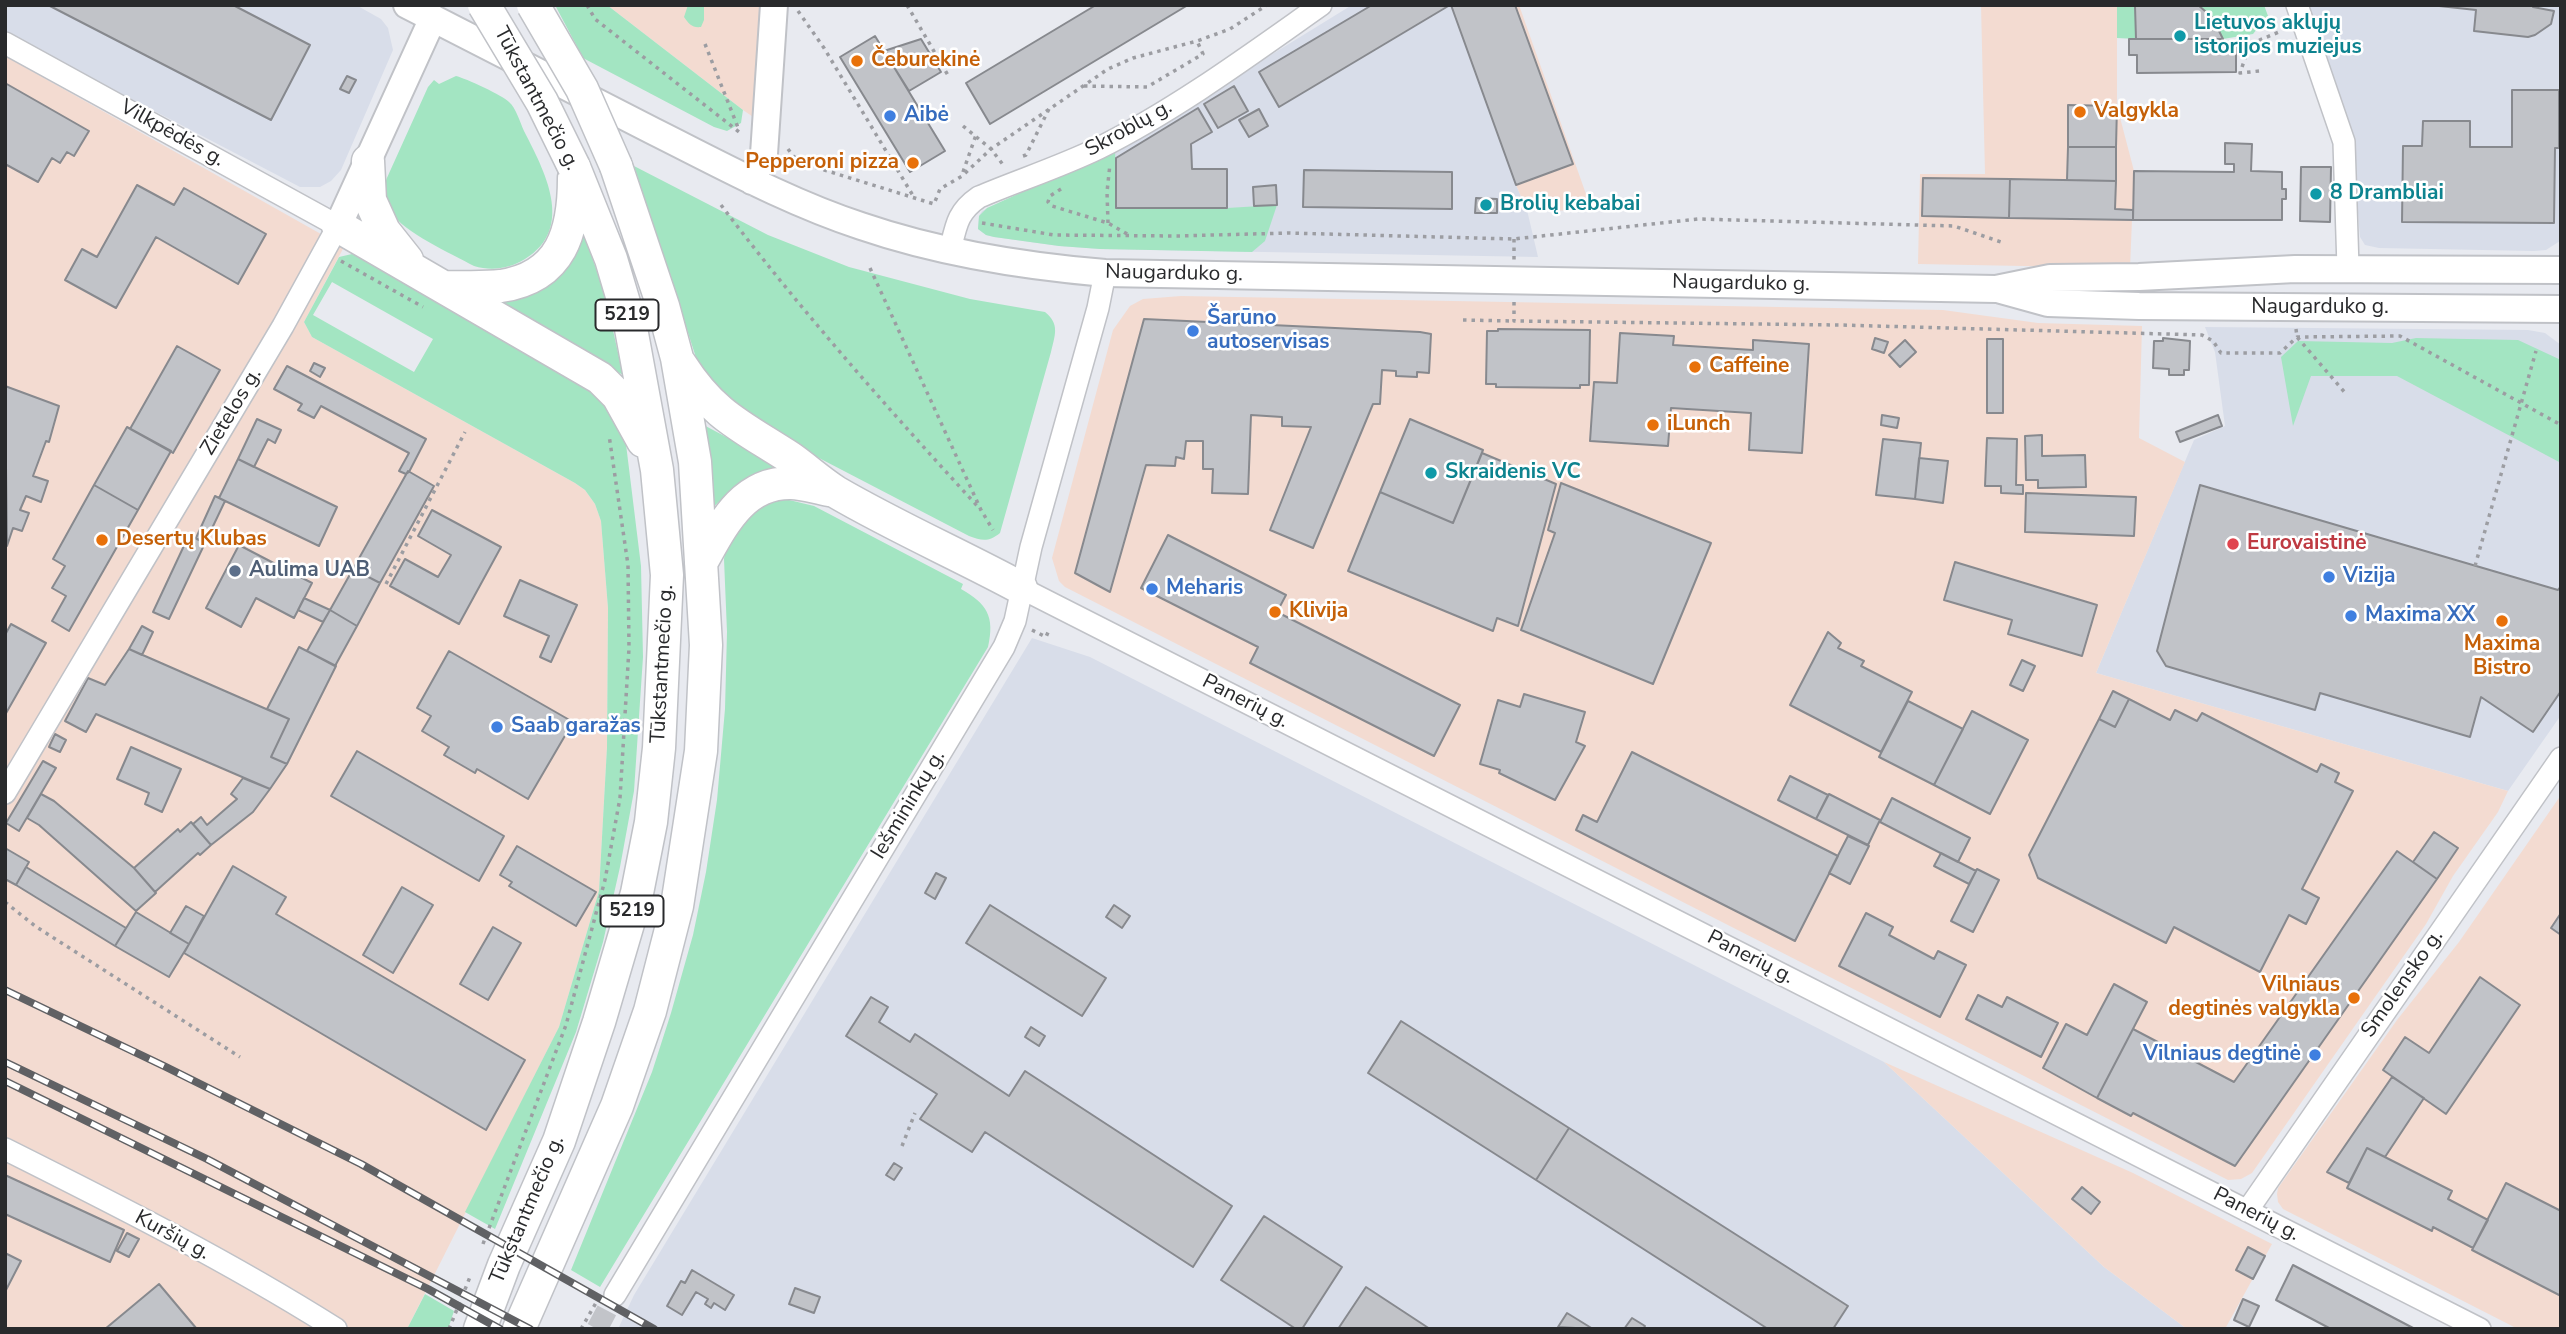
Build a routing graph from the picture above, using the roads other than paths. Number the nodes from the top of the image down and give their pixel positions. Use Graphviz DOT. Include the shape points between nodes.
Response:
graph roads {
  1 [pos="407,5"];
  2 [pos="484,5"];
  3 [pos="533,5"];
  4 [pos="1321,5"];
  5 [pos="2297,5"];
  6 [pos="786,8"];
  7 [pos="433,18"];
  8 [pos="5,43"];
  9 [pos="368,161"];
  10 [pos="574,167"];
  11 [pos="752,181"];
  12 [pos="331,239"];
  13 [pos="950,251"];
  14 [pos="2348,268"];
  15 [pos="414,269"];
  16 [pos="2561,270"];
  17 [pos="1105,273"];
  18 [pos="1996,289"];
  19 [pos="439,300"];
  20 [pos="2561,309"];
  21 [pos="677,358"];
  22 [pos="657,470"];
  23 [pos="835,491"];
  24 [pos="701,563"];
  25 [pos="1021,588"];
  26 [pos="2561,758"];
  27 [pos="5,793"];
  28 [pos="5,1149"];
  29 [pos="2247,1211"];
  30 [pos="615,1295"];
  31 [pos="336,1329"];
  32 [pos="480,1329"];
  33 [pos="519,1329"];
  34 [pos="2480,1329"];
  1 -- 7 [label="main road, Naugarduko g."];
  2 -- 10 [label="highway, Tūkstantmečio g. / 5219, bridge" via="542,102"];
  3 -- 21 [label="highway, Tūkstantmečio g. / 5219, bridge" via="582,89 616,166"];
  4 -- 13 [label="street, Skroblų g." via="1184,99 1116,139 979,197 959,216"];
  5 -- 14 [label="street" via="2344,142"];
  6 -- 11 [label="main road" via="766,142"];
  7 -- 9 [label="main road, Zietelos g."];
  7 -- 11 [label="main road, Naugarduko g."];
  8 -- 12 [label="street, Vilkpėdės g."];
  9 -- 12 [label="main road, Zietelos g."];
  9 -- 15 [label="highway" via="370,200 384,231"];
  10 -- 19 [label="highway" via="574,209 563,246 554,259 503,286"];
  10 -- 22 [label="highway, Tūkstantmečio g. / 5219" via="611,259 630,323"];
  11 -- 13 [label="main road, Naugarduko g." via="862,226"];
  12 -- 15 [label="highway"];
  12 -- 27 [label="street, Zietelos g."];
  13 -- 17 [label="main road, Naugarduko g."];
  14 -- 16 [label="main road, Naugarduko g."];
  14 -- 18 [label="main road, Naugarduko g." via="2050,278"];
  15 -- 19 [label="highway"];
  17 -- 18 [label="main road, Naugarduko g."];
  17 -- 25 [label="street, Iešmininkų g."];
  18 -- 20 [label="main road, Naugarduko g." via="2048,303"];
  19 -- 22 [label="highway" via="600,378 618,396"];
  21 -- 23 [label="highway" via="713,406"];
  21 -- 24 [label="highway, Tūkstantmečio g. / 5219" via="695,462"];
  22 -- 32 [label="highway, Tūkstantmečio g. / 5219" via="667,575 659,748 637,893 559,1141"];
  23 -- 24 [label="highway" via="792,483 770,485 751,494 736,507"];
  23 -- 25 [label="highway"];
  24 -- 33 [label="highway, Tūkstantmečio g. / 5219" via="706,645 701,751 677,906 650,1011 617,1106"];
  25 -- 29 [label="street, Panerių g."];
  25 -- 30 [label="street, Iešmininkų g." via="1004,647"];
  26 -- 29 [label="street, Smolensko g."];
  28 -- 31 [label="street, Kuršių g." via="198,1249"];
  29 -- 34 [label="street, Panerių g."];
}
